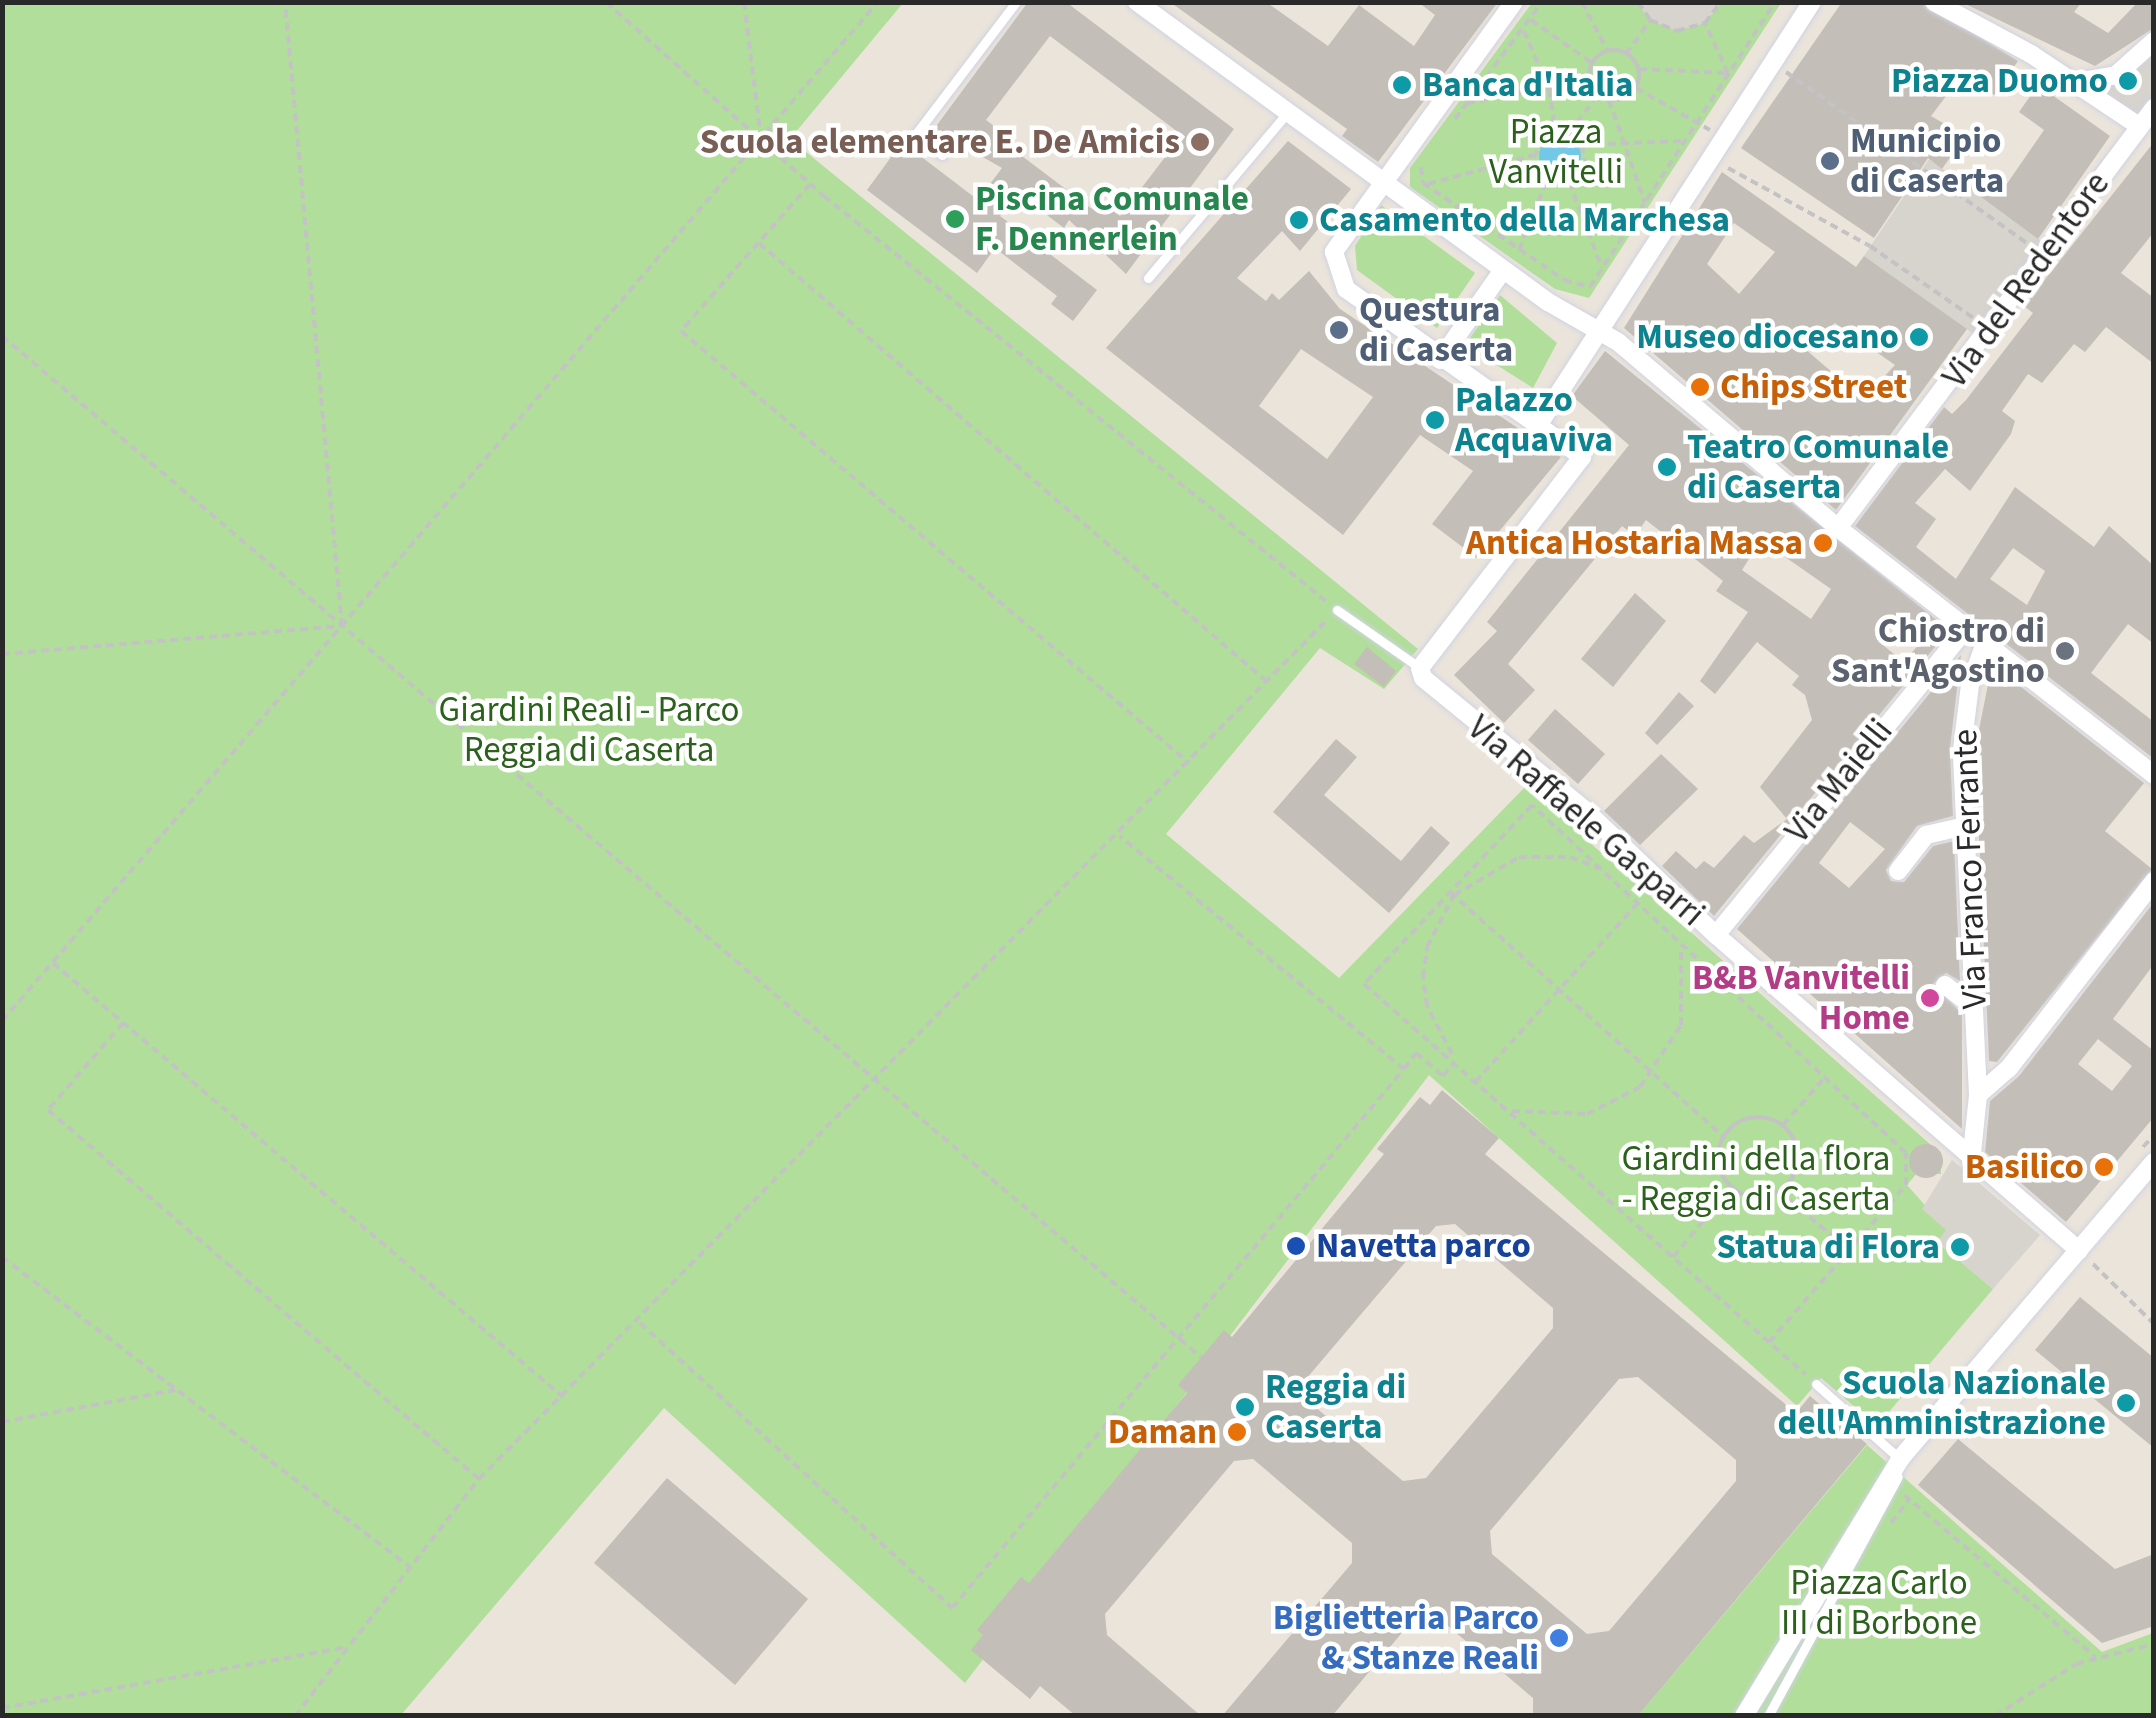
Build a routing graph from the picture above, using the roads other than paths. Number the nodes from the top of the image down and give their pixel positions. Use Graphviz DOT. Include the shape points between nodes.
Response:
graph roads {
  1 [pos="1016,2"];
  2 [pos="1137,2"];
  3 [pos="1514,2"];
  4 [pos="1812,2"];
  5 [pos="1934,2"];
  6 [pos="2154,41"];
  7 [pos="2076,82"];
  8 [pos="2154,108"];
  9 [pos="1287,113"];
  10 [pos="2139,126"];
  11 [pos="942,154"];
  12 [pos="1383,184"];
  13 [pos="1502,270"];
  14 [pos="1148,278"];
  15 [pos="1599,323"];
  16 [pos="1440,360"];
  17 [pos="1537,426"];
  18 [pos="1838,528"];
  19 [pos="1336,610"];
  20 [pos="1964,630"];
  21 [pos="1984,646"];
  22 [pos="1420,668"];
  23 [pos="2154,775"];
  24 [pos="1961,827"];
  25 [pos="1898,871"];
  26 [pos="2154,881"];
  27 [pos="1716,936"];
  28 [pos="1946,985"];
  29 [pos="1973,1007"];
  30 [pos="1978,1094"];
  31 [pos="1970,1162"];
  32 [pos="2154,1162"];
  33 [pos="2079,1250"];
  34 [pos="1816,1384"];
  35 [pos="1904,1454"];
  36 [pos="1890,1483"];
  37 [pos="1744,1716"];
  38 [pos="1768,1716"];
  1 -- 11 [label="lane" via="915,135"];
  2 -- 9 [label="street"];
  3 -- 12 [label="street"];
  4 -- 15 [label="street"];
  5 -- 7 [label="street"];
  6 -- 7 [label="street" via="2116,75"];
  7 -- 10 [label="street"];
  8 -- 10 [label="street"];
  9 -- 12 [label="street"];
  9 -- 14 [label="lane"];
  10 -- 18 [label="street, Via del Redentore"];
  12 -- 13 [label="street"];
  12 -- 16 [label="street" via="1334,252 1336,270 1346,289"];
  13 -- 15 [label="street"];
  13 -- 16 [label="street"];
  15 -- 17 [label="street"];
  15 -- 18 [label="street"];
  16 -- 17 [label="street"];
  17 -- 22 [label="street" via="1582,457"];
  18 -- 20 [label="street"];
  19 -- 22 [label="lane"];
  20 -- 21 [label="street"];
  20 -- 27 [label="street, Via Maielli"];
  21 -- 23 [label="street"];
  21 -- 24 [label="street, Via Franco Ferrante" via="1965,710"];
  22 -- 27 [label="street, Via Raffaele Gasparri" via="1433,689 1586,810"];
  24 -- 25 [label="street" via="1926,835"];
  24 -- 29 [label="street, Via Franco Ferrante"];
  26 -- 30 [label="street" via="2009,1068"];
  27 -- 31 [label="street, Via Raffaele Gasparri"];
  28 -- 29 [label="street"];
  29 -- 30 [label="street, Via Franco Ferrante"];
  30 -- 31 [label="street, Via Franco Ferrante"];
  31 -- 33 [label="street, Via Raffaele Gasparri"];
  32 -- 33 [label="street"];
  33 -- 35 [label="street"];
  34 -- 35 [label="lane"];
  35 -- 36 [label="street"];
  36 -- 37 [label="street"];
  36 -- 38 [label="lane"];
}
